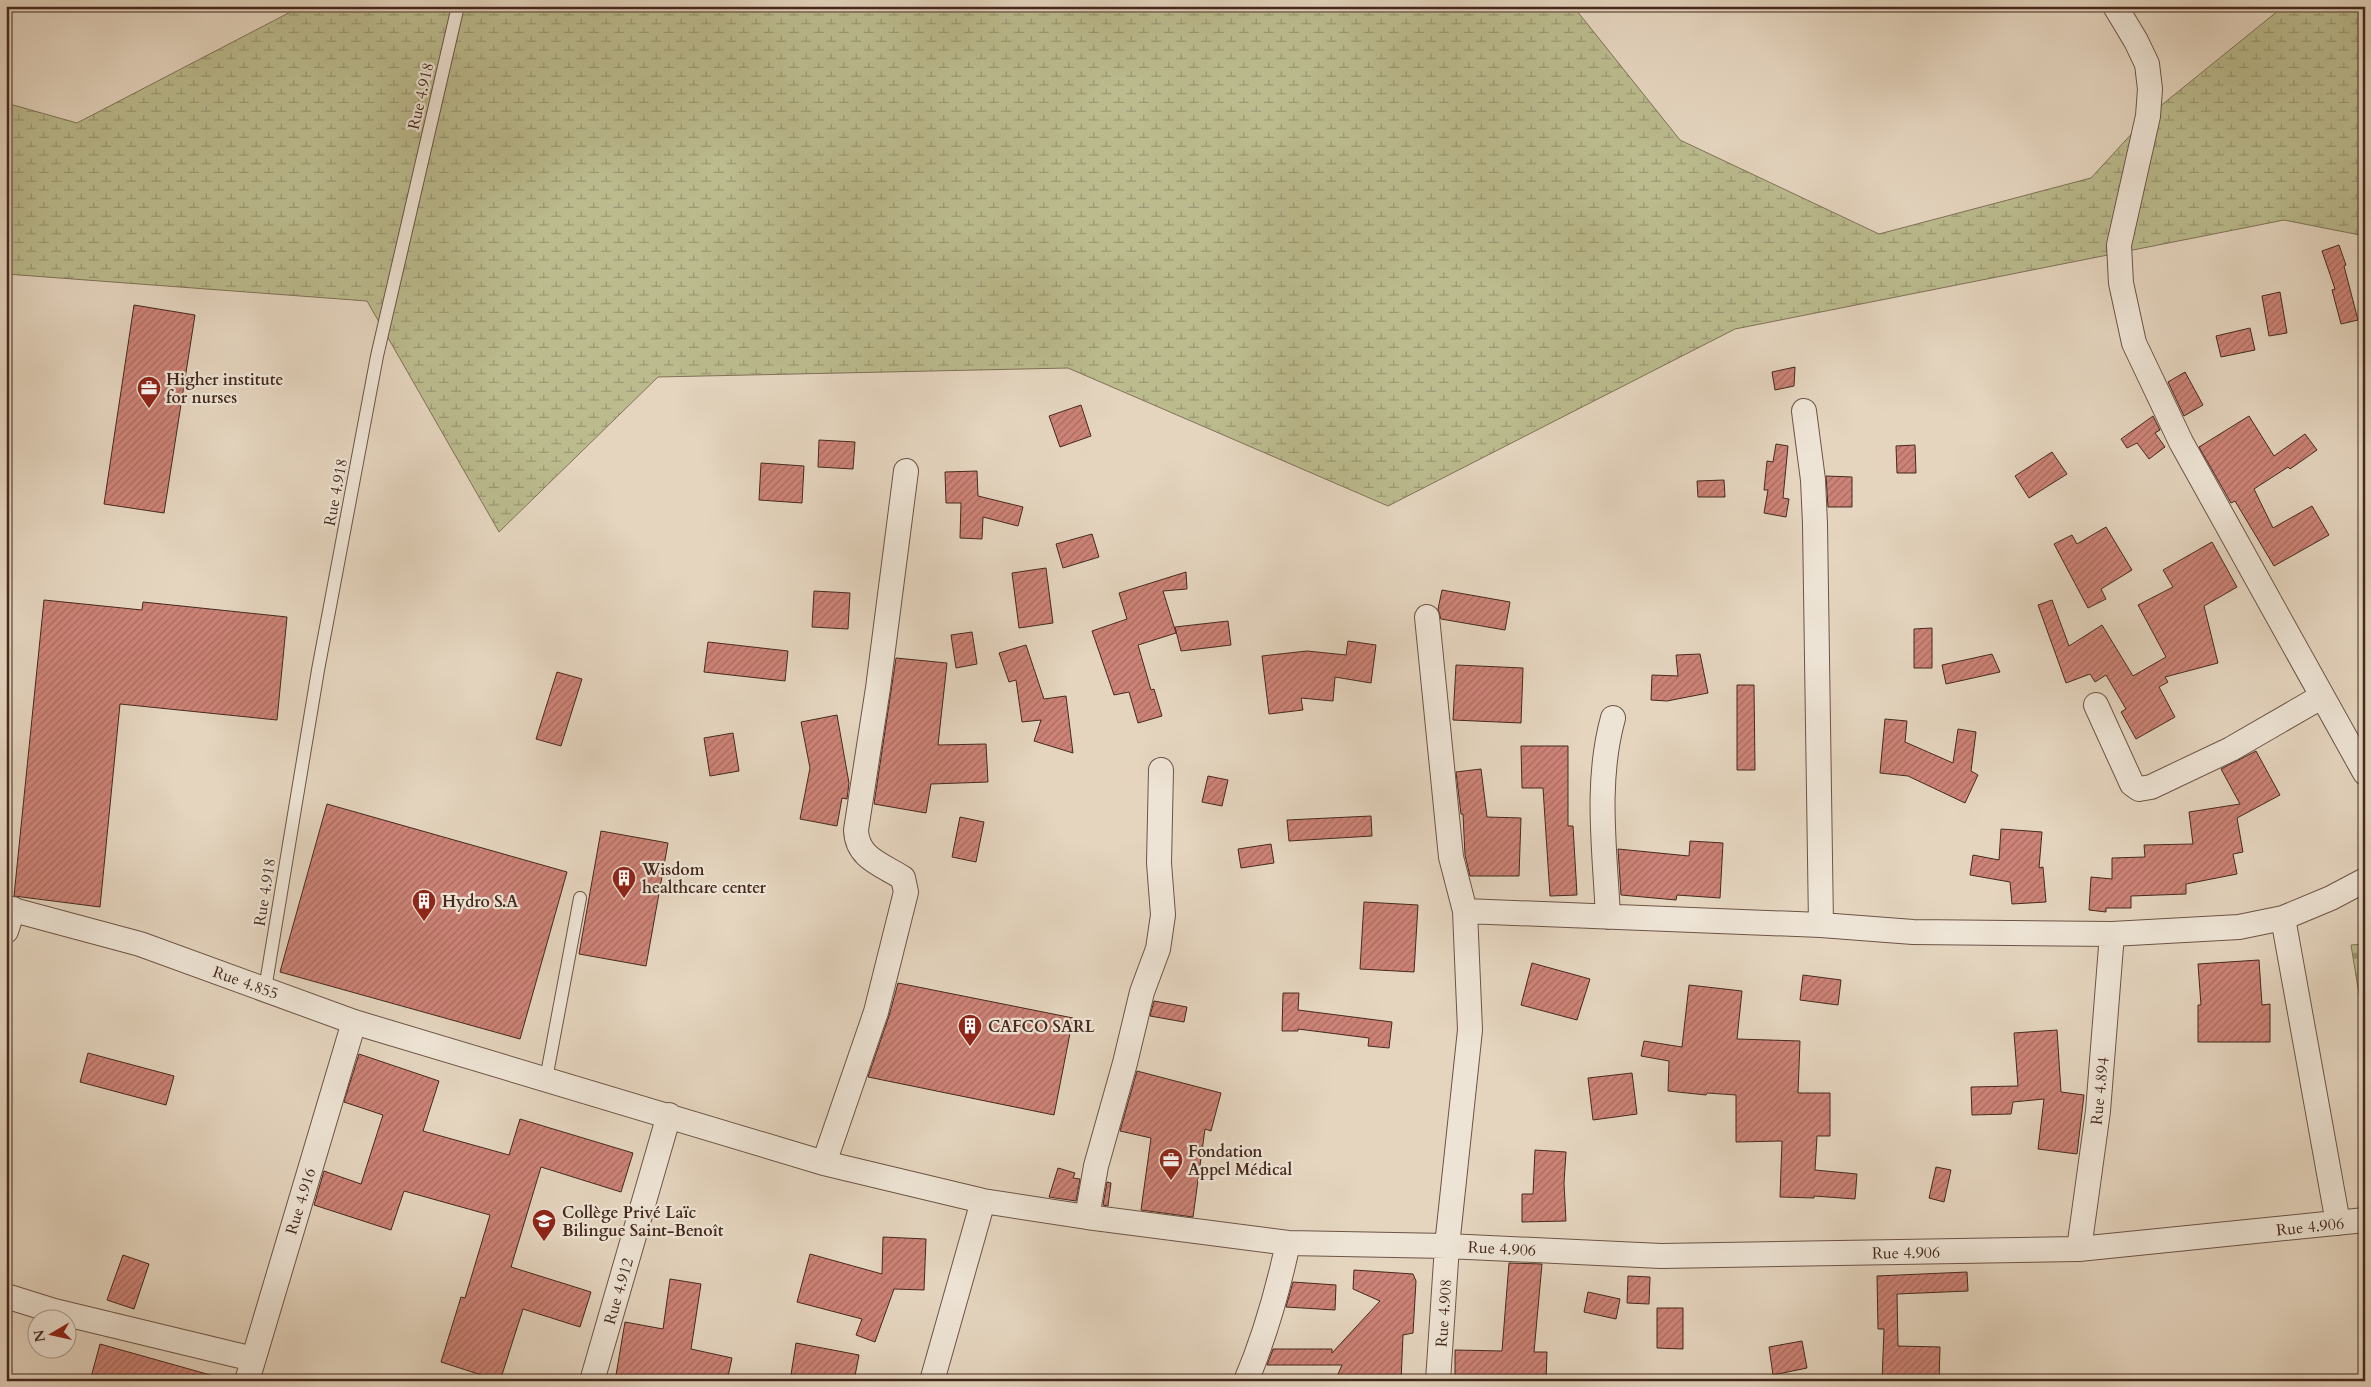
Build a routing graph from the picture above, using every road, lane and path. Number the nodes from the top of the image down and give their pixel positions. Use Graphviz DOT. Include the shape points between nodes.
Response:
graph roads {
  1 [pos="458,6"];
  2 [pos="2115,6"];
  3 [pos="1804,411"];
  4 [pos="906,471"];
  5 [pos="1427,617"];
  6 [pos="2321,697"];
  7 [pos="2096,705"];
  8 [pos="1613,718"];
  9 [pos="1161,770"];
  10 [pos="2365,773"];
  11 [pos="2365,880"];
  12 [pos="580,898"];
  13 [pos="1465,911"];
  14 [pos="8,916"];
  15 [pos="1608,917"];
  16 [pos="2283,918"];
  17 [pos="1821,925"];
  18 [pos="2112,934"];
  19 [pos="264,989"];
  20 [pos="354,1022"];
  21 [pos="546,1079"];
  22 [pos="669,1115"];
  23 [pos="824,1163"];
  24 [pos="983,1201"];
  25 [pos="1087,1217"];
  26 [pos="2365,1220"];
  27 [pos="2338,1223"];
  28 [pos="1288,1243"];
  29 [pos="1447,1246"];
  30 [pos="2079,1249"];
  31 [pos="6,1296"];
  32 [pos="250,1370"];
  33 [pos="592,1381"];
  34 [pos="932,1381"];
  35 [pos="1246,1381"];
  36 [pos="1438,1381"];
  1 -- 19 [label="lane, Rue 4.918" via="377,356 318,670"];
  2 -- 6 [label="street" via="2147,64 2150,89 2148,116 2119,245 2121,283 2134,343 2181,442"];
  3 -- 17 [label="street" via="1815,524"];
  4 -- 23 [label="street" via="880,678 856,830 857,843 863,853 903,878 906,892 876,1012"];
  5 -- 13 [label="street, Rue 4.908" via="1451,857"];
  6 -- 7 [label="street" via="2231,748 2151,787 2139,789 2132,784"];
  6 -- 10 [label="street"];
  8 -- 15 [label="street" via="1605,747 1602,785"];
  9 -- 25 [label="street" via="1159,863 1163,915 1158,949 1142,992 1096,1166"];
  11 -- 16 [label="street"];
  12 -- 21 [label="lane"];
  13 -- 15 [label="street"];
  13 -- 29 [label="street, Rue 4.908" via="1470,1030"];
  14 -- 19 [label="street, Rue 4.855" via="140,944"];
  15 -- 17 [label="street"];
  16 -- 18 [label="street" via="2239,926"];
  16 -- 27 [label="street"];
  17 -- 18 [label="street" via="1913,932"];
  18 -- 30 [label="street, Rue 4.894" via="2098,1111"];
  19 -- 20 [label="street, Rue 4.855"];
  20 -- 21 [label="street, Rue 4.855"];
  20 -- 32 [label="street, Rue 4.916"];
  21 -- 22 [label="street, Rue 4.855"];
  22 -- 23 [label="street, Rue 4.855"];
  22 -- 33 [label="street, Rue 4.912"];
  23 -- 24 [label="street, Rue 4.855"];
  24 -- 25 [label="street, Rue 4.906"];
  24 -- 34 [label="street"];
  25 -- 28 [label="street, Rue 4.906"];
  26 -- 27 [label="street, Rue 4.906"];
  27 -- 30 [label="street, Rue 4.906"];
  28 -- 29 [label="street, Rue 4.906"];
  28 -- 35 [label="street" via="1262,1344"];
  29 -- 30 [label="street, Rue 4.906" via="1661,1256"];
  29 -- 36 [label="street, Rue 4.908"];
  31 -- 32 [label="street"];
}
